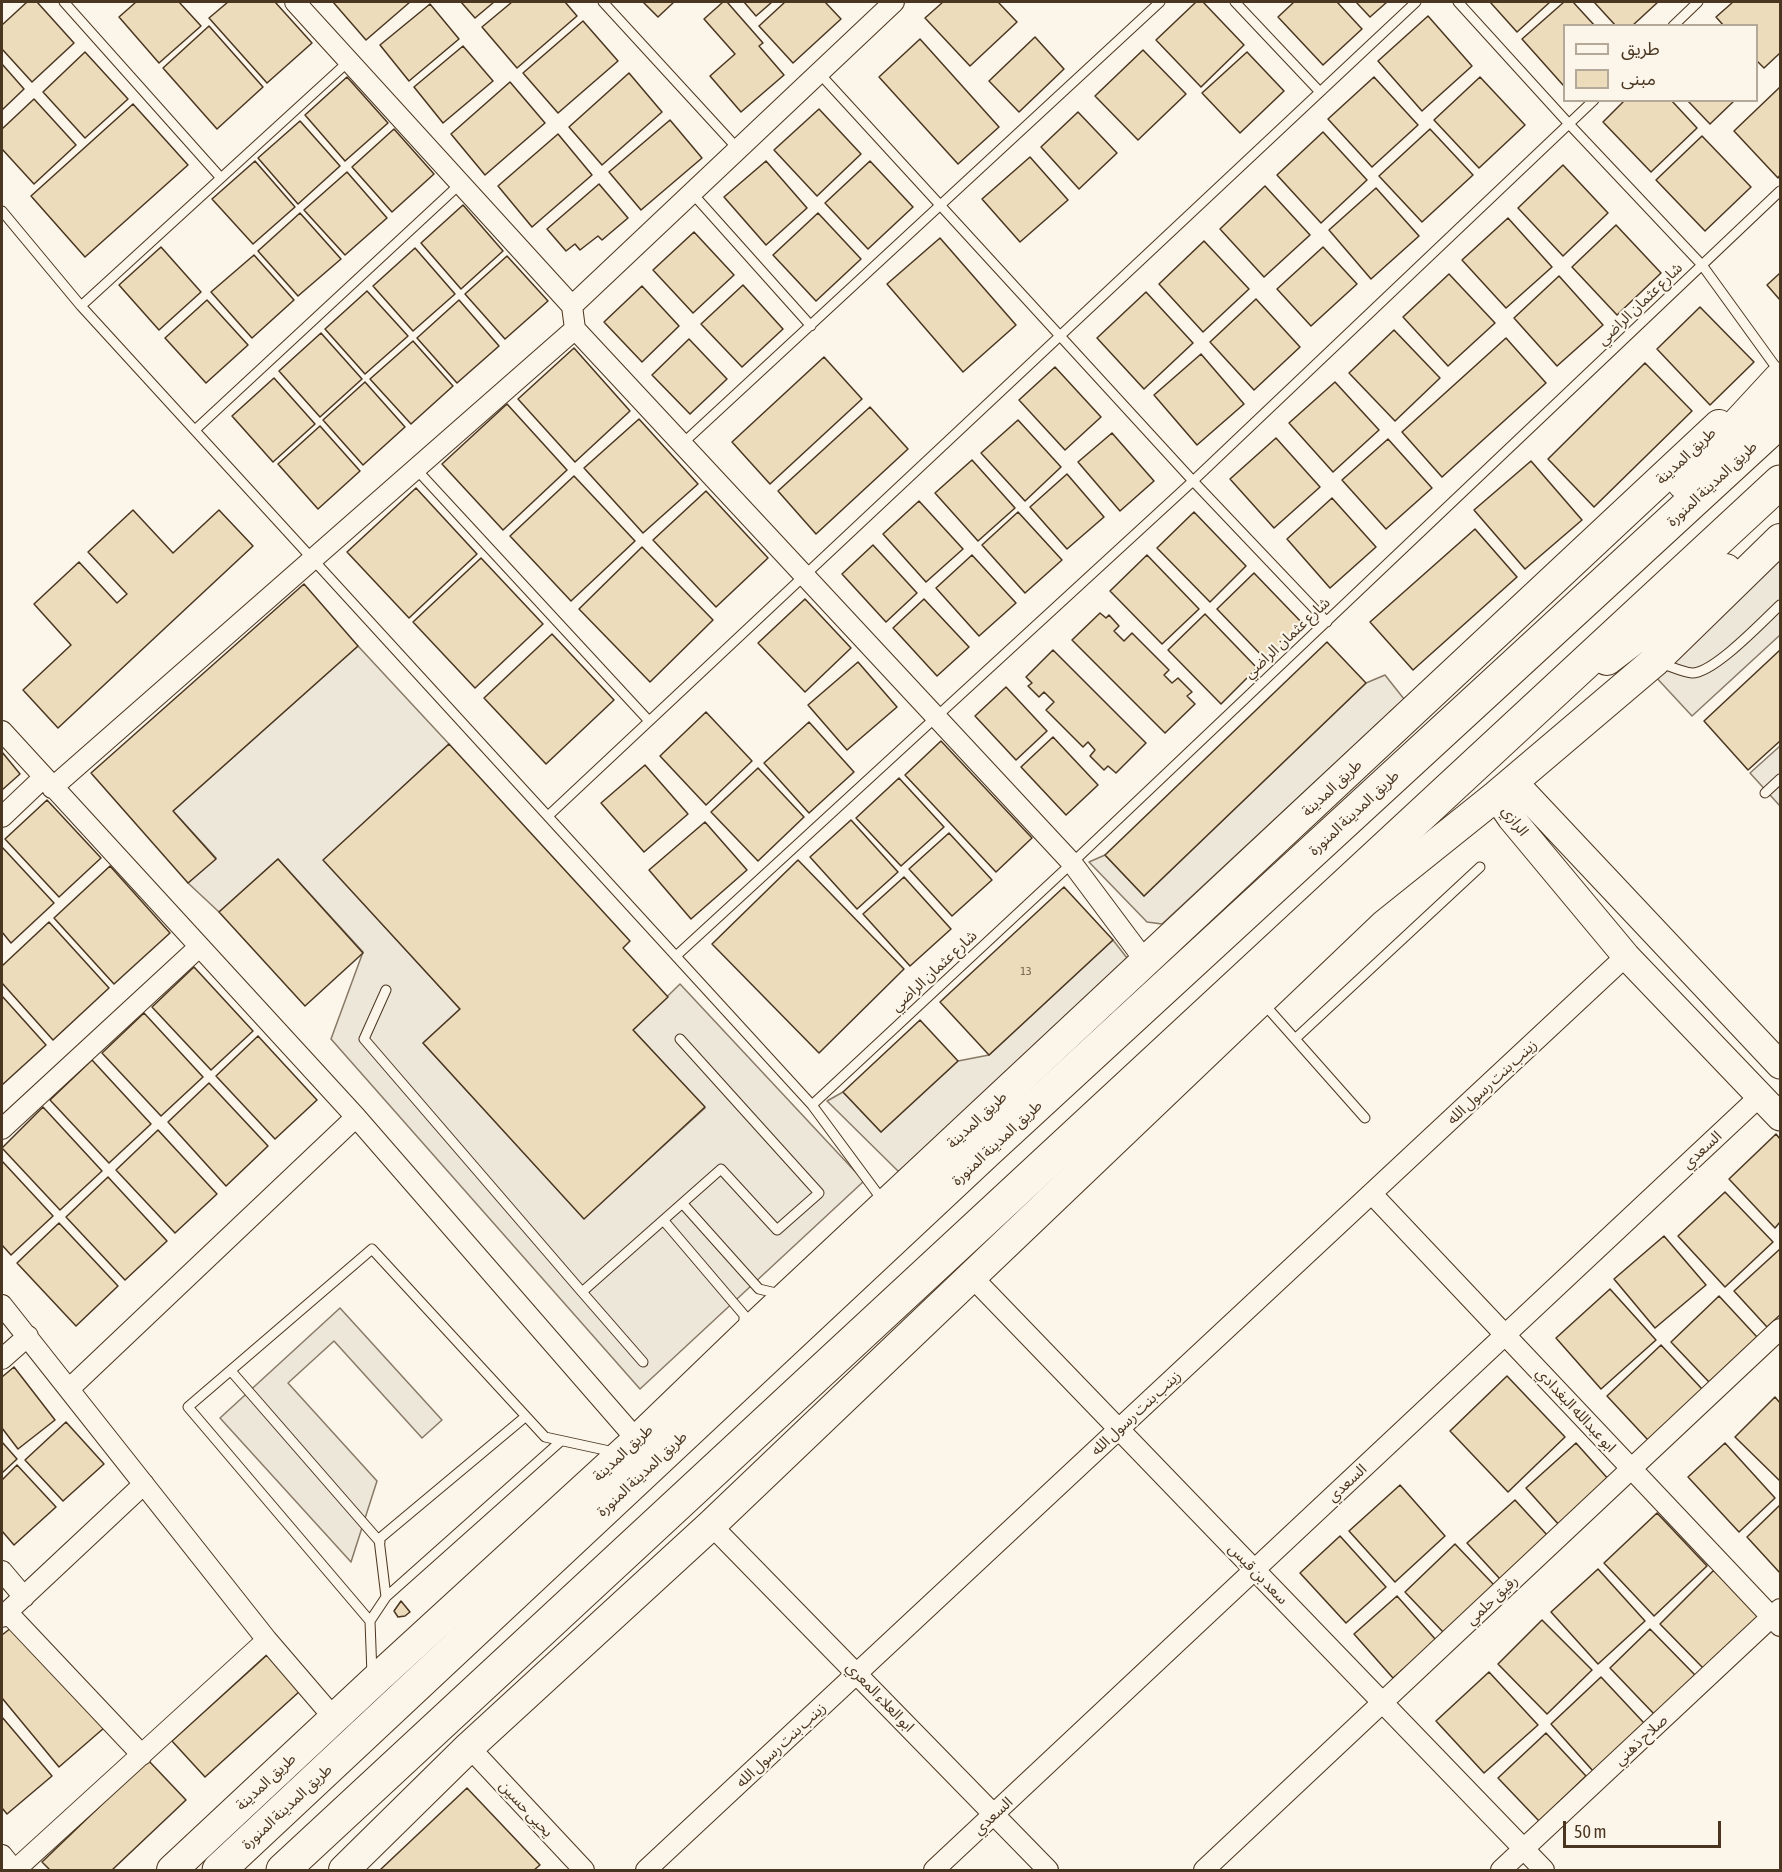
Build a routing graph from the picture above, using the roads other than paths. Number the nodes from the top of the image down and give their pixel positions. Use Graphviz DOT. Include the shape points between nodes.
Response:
graph roads {
  1 [pos="64,2"];
  2 [pos="295,2"];
  3 [pos="603,2"];
  4 [pos="1160,2"];
  5 [pos="1235,2"];
  6 [pos="1416,2"];
  7 [pos="1458,2"];
  8 [pos="1698,2"];
  9 [pos="884,5"];
  10 [pos="1674,24"];
  11 [pos="349,61"];
  12 [pos="819,73"];
  13 [pos="1320,93"];
  14 [pos="1592,102"];
  15 [pos="1569,124"];
  16 [pos="738,149"];
  17 [pos="221,178"];
  18 [pos="460,184"];
  19 [pos="1780,191"];
  20 [pos="692,193"];
  21 [pos="941,205"];
  22 [pos="2,211"];
  23 [pos="1702,265"];
  24 [pos="81,306"];
  25 [pos="572,306"];
  26 [pos="811,326"];
  27 [pos="575,329"];
  28 [pos="1061,335"];
  29 [pos="1780,372"];
  30 [pos="1780,421"];
  31 [pos="195,430"];
  32 [pos="682,444"];
  33 [pos="416,469"];
  34 [pos="1193,481"];
  35 [pos="1780,482"];
  36 [pos="1780,528"];
  37 [pos="1780,539"];
  38 [pos="312,560"];
  39 [pos="804,575"];
  40 [pos="1780,605"];
  41 [pos="1326,622"];
  42 [pos="1655,661"];
  43 [pos="1494,685"];
  44 [pos="935,716"];
  45 [pos="649,721"];
  46 [pos="1516,728"];
  47 [pos="2,731"];
  48 [pos="1780,779"];
  49 [pos="47,783"];
  50 [pos="1765,793"];
  51 [pos="1496,796"];
  52 [pos="548,816"];
  53 [pos="2,817"];
  54 [pos="1072,863"];
  55 [pos="1480,867"];
  56 [pos="199,947"];
  57 [pos="676,956"];
  58 [pos="1626,956"];
  59 [pos="1146,962"];
  60 [pos="386,990"];
  61 [pos="1260,1000"];
  62 [pos="1722,1003"];
  63 [pos="1123,1025"];
  64 [pos="1696,1029"];
  65 [pos="680,1039"];
  66 [pos="1295,1039"];
  67 [pos="1780,1065"];
  68 [pos="1760,1096"];
  69 [pos="812,1105"];
  70 [pos="356,1117"];
  71 [pos="1780,1117"];
  72 [pos="1365,1118"];
  73 [pos="2,1129"];
  74 [pos="1372,1194"];
  75 [pos="683,1204"];
  76 [pos="886,1205"];
  77 [pos="664,1221"];
  78 [pos="972,1276"];
  79 [pos="582,1292"];
  80 [pos="788,1296"];
  81 [pos="2,1305"];
  82 [pos="879,1318"];
  83 [pos="1780,1329"];
  84 [pos="747,1335"];
  85 [pos="1505,1335"];
  86 [pos="28,1336"];
  87 [pos="2,1359"];
  88 [pos="643,1362"];
  89 [pos="231,1371"];
  90 [pos="69,1389"];
  91 [pos="525,1416"];
  92 [pos="1119,1430"];
  93 [pos="561,1441"];
  94 [pos="629,1447"];
  95 [pos="1632,1468"];
  96 [pos="144,1484"];
  97 [pos="711,1525"];
  98 [pos="380,1542"];
  99 [pos="674,1557"];
  100 [pos="1254,1570"];
  101 [pos="2,1571"];
  102 [pos="24,1597"];
  103 [pos="386,1597"];
  104 [pos="4,1615"];
  105 [pos="1778,1617"];
  106 [pos="370,1621"];
  107 [pos="267,1640"];
  108 [pos="857,1674"];
  109 [pos="372,1683"];
  110 [pos="1383,1703"];
  111 [pos="334,1718"];
  112 [pos="469,1747"];
  113 [pos="142,1755"];
  114 [pos="994,1815"];
  115 [pos="1524,1850"];
  116 [pos="2,1855"];
  117 [pos="14,1870"];
  118 [pos="171,1870"];
  119 [pos="219,1870"];
  120 [pos="283,1870"];
  121 [pos="344,1870"];
  122 [pos="584,1870"];
  123 [pos="646,1870"];
  124 [pos="934,1870"];
  125 [pos="1048,1870"];
  126 [pos="1204,1870"];
  127 [pos="1502,1870"];
  128 [pos="1544,1870"];
  1 -- 17 [label="lane"];
  2 -- 11 [label="street"];
  3 -- 16 [label="lane"];
  4 -- 21 [label="lane"];
  5 -- 13 [label="lane"];
  6 -- 13 [label="lane"];
  7 -- 15 [label="lane"];
  8 -- 10 [label="lane"];
  9 -- 12 [label="street"];
  11 -- 17 [label="lane"];
  11 -- 18 [label="street"];
  12 -- 16 [label="street"];
  12 -- 21 [label="lane"];
  13 -- 28 [label="lane"];
  14 -- 15 [label="lane"];
  15 -- 23 [label="lane"];
  15 -- 34 [label="lane"];
  16 -- 20 [label="street"];
  17 -- 24 [label="lane"];
  18 -- 25 [label="street"];
  18 -- 31 [label="lane"];
  19 -- 23 [label="lane, شارع عثمان الراضي"];
  20 -- 25 [label="street"];
  20 -- 26 [label="lane"];
  21 -- 26 [label="lane"];
  21 -- 28 [label="lane"];
  22 -- 24 [label="lane"];
  23 -- 29 [label="lane"];
  23 -- 41 [label="lane, شارع عثمان الراضي"];
  24 -- 31 [label="lane"];
  25 -- 27 [label="street"];
  26 -- 32 [label="lane"];
  27 -- 32 [label="street"];
  27 -- 33 [label="street"];
  28 -- 34 [label="lane"];
  28 -- 39 [label="lane"];
  29 -- 43 [label="highway"];
  29 -- 59 [label="main road, طريق المدينة"];
  30 -- 43 [label="highway, طريق المدينة المنورة"];
  31 -- 38 [label="lane"];
  32 -- 39 [label="street"];
  33 -- 38 [label="street"];
  33 -- 45 [label="lane"];
  34 -- 41 [label="lane"];
  34 -- 44 [label="lane"];
  35 -- 46 [label="highway"];
  36 -- 46 [label="main road"];
  37 -- 42 [label="main road"];
  38 -- 49 [label="street"];
  38 -- 52 [label="lane"];
  39 -- 44 [label="street"];
  39 -- 45 [label="lane"];
  40 -- 42 [label="lane" via="1702,671 1691,673"];
  41 -- 54 [label="lane, شارع عثمان الراضي"];
  42 -- 51 [label="main road"];
  43 -- 63 [label="highway, طريق المدينة المنورة"];
  44 -- 54 [label="street"];
  44 -- 57 [label="lane"];
  45 -- 52 [label="lane"];
  46 -- 82 [label="highway"];
  47 -- 49 [label="street"];
  48 -- 50 [label="lane"];
  49 -- 53 [label="street"];
  49 -- 56 [label="street"];
  51 -- 58 [label="street, الرازي"];
  51 -- 61 [label="main road" via="1365,902"];
  51 -- 62 [label="street, الرازي" via="1524,793"];
  52 -- 57 [label="lane"];
  54 -- 59 [label="street"];
  54 -- 69 [label="lane, شارع عثمان الراضي"];
  55 -- 66 [label="lane"];
  56 -- 70 [label="street"];
  56 -- 73 [label="street"];
  57 -- 69 [label="lane"];
  58 -- 64 [label="street, الرازي"];
  58 -- 74 [label="street, زينب بنت رسول الله"];
  59 -- 76 [label="main road, طريق المدينة"];
  60 -- 79 [label="lane" via="364,1039"];
  61 -- 66 [label="lane"];
  61 -- 78 [label="main road"];
  62 -- 64 [label="street"];
  62 -- 67 [label="street, الرازي"];
  63 -- 84 [label="main road"];
  63 -- 119 [label="highway, طريق المدينة المنورة"];
  64 -- 68 [label="street, الرازي"];
  65 -- 75 [label="lane" via="819,1193 777,1230 722,1168"];
  66 -- 72 [label="lane"];
  68 -- 71 [label="street, الرازي"];
  68 -- 85 [label="street, السعدي"];
  69 -- 76 [label="lane"];
  70 -- 90 [label="street"];
  70 -- 94 [label="street"];
  74 -- 85 [label="street, ابو عبدالله البغدادي"];
  74 -- 92 [label="street, زينب بنت رسول الله"];
  75 -- 77 [label="lane"];
  75 -- 80 [label="lane" via="759,1289"];
  76 -- 80 [label="main road, طريق المدينة"];
  77 -- 79 [label="lane"];
  77 -- 84 [label="lane" via="744,1315"];
  78 -- 92 [label="street, سعد بن قيس"];
  78 -- 97 [label="main road"];
  79 -- 88 [label="lane"];
  80 -- 84 [label="main road, طريق المدينة"];
  81 -- 86 [label="street"];
  82 -- 99 [label="main road"];
  82 -- 120 [label="highway"];
  83 -- 95 [label="street, رفيق حلمي"];
  84 -- 94 [label="main road, طريق المدينة"];
  85 -- 95 [label="street, ابو عبدالله البغدادي"];
  85 -- 100 [label="street, السعدي"];
  86 -- 87 [label="street"];
  86 -- 90 [label="street"];
  89 -- 91 [label="lane" via="372,1249"];
  89 -- 98 [label="lane"];
  89 -- 106 [label="lane" via="188,1407"];
  90 -- 96 [label="street"];
  91 -- 93 [label="lane" via="545,1437"];
  91 -- 98 [label="lane"];
  92 -- 100 [label="street, سعد بن قيس"];
  92 -- 108 [label="street, زينب بنت رسول الله"];
  93 -- 94 [label="lane"];
  93 -- 103 [label="lane"];
  94 -- 109 [label="main road, طريق المدينة"];
  95 -- 105 [label="street, ابو عبدالله البغدادي"];
  95 -- 110 [label="street, رفيق حلمي"];
  96 -- 102 [label="street"];
  96 -- 107 [label="street"];
  97 -- 99 [label="main road"];
  97 -- 108 [label="street, ابو العلاء المعري"];
  98 -- 103 [label="lane"];
  99 -- 112 [label="main road"];
  100 -- 110 [label="street, سعد بن قيس"];
  100 -- 114 [label="street, السعدي"];
  101 -- 102 [label="street"];
  102 -- 104 [label="street"];
  103 -- 106 [label="lane"];
  104 -- 113 [label="street"];
  105 -- 115 [label="street, صلاح ذهني"];
  106 -- 109 [label="lane"];
  107 -- 111 [label="street"];
  107 -- 113 [label="street"];
  108 -- 114 [label="street, ابو العلاء المعري"];
  108 -- 123 [label="street, زينب بنت رسول الله"];
  109 -- 111 [label="main road, طريق المدينة"];
  110 -- 115 [label="street, سعد بن قيس"];
  110 -- 126 [label="street, رفيق حلمي"];
  111 -- 118 [label="main road, طريق المدينة"];
  112 -- 121 [label="main road"];
  112 -- 122 [label="street, يحيى حسين"];
  113 -- 117 [label="street"];
  114 -- 124 [label="street, السعدي"];
  114 -- 125 [label="street, ابو العلاء المعري"];
  115 -- 127 [label="street, صلاح ذهني"];
  115 -- 128 [label="street, سعد بن قيس"];
  116 -- 117 [label="street"];
}
